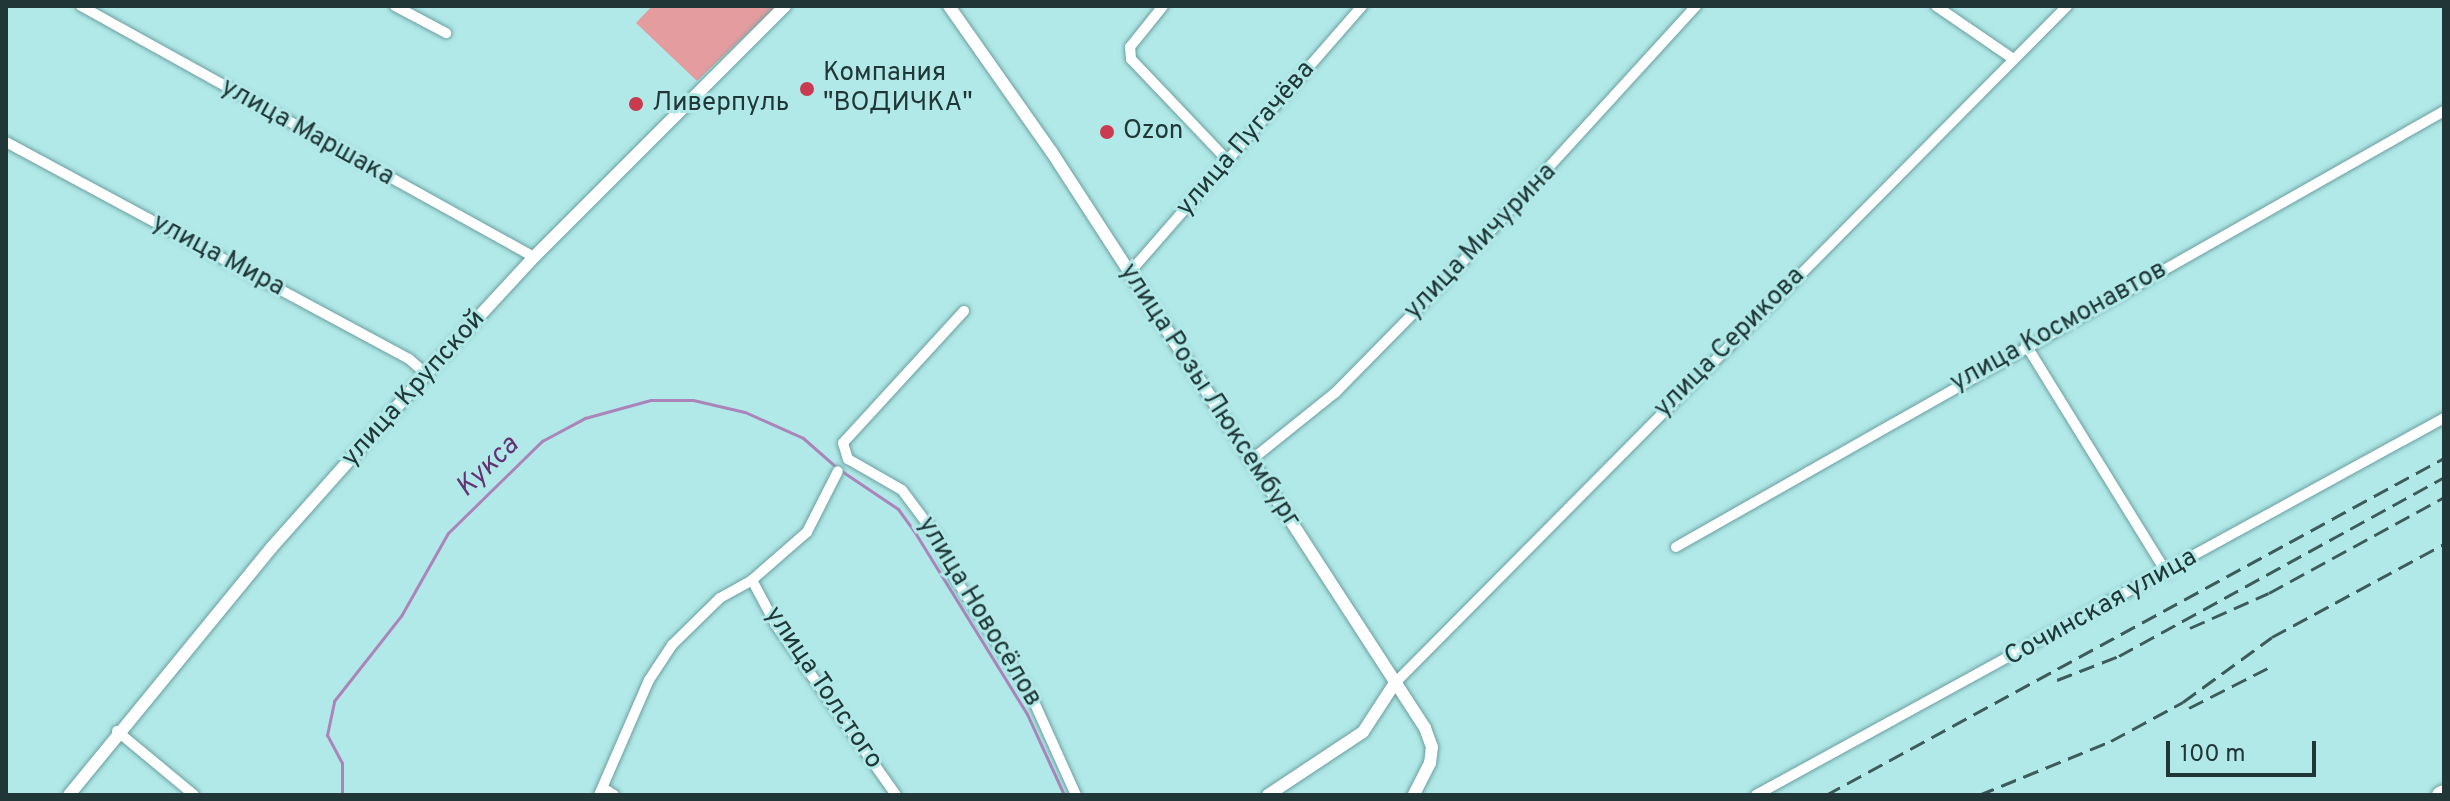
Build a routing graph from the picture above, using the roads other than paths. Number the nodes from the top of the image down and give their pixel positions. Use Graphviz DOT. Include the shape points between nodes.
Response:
graph roads {
  1 [pos="81,6"];
  2 [pos="395,6"];
  3 [pos="785,6"];
  4 [pos="949,6"];
  5 [pos="1163,6"];
  6 [pos="1362,6"];
  7 [pos="1696,6"];
  8 [pos="1936,6"];
  9 [pos="2067,6"];
  10 [pos="446,33"];
  11 [pos="2012,58"];
  12 [pos="2444,111"];
  13 [pos="6,142"];
  14 [pos="1228,161"];
  15 [pos="534,257"];
  16 [pos="1130,272"];
  17 [pos="964,311"];
  18 [pos="2026,345"];
  19 [pos="426,374"];
  20 [pos="2444,418"];
  21 [pos="1250,461"];
  22 [pos="838,471"];
  23 [pos="1676,547"];
  24 [pos="2167,573"];
  25 [pos="752,580"];
  26 [pos="1395,683"];
  27 [pos="117,731"];
  28 [pos="601,792"];
  29 [pos="69,795"];
  30 [pos="194,795"];
  31 [pos="614,795"];
  32 [pos="896,795"];
  33 [pos="1076,795"];
  34 [pos="1268,795"];
  35 [pos="1414,795"];
  36 [pos="1756,795"];
  1 -- 15 [label="street, улица Маршака"];
  2 -- 10 [label="street"];
  3 -- 15 [label="street, улица Крупской"];
  4 -- 16 [label="street, улица Розы Люксембург"];
  5 -- 14 [label="street" via="1130,47 1131,59"];
  6 -- 14 [label="street, улица Пугачёва"];
  7 -- 21 [label="street, улица Мичурина" via="1434,293 1335,393"];
  8 -- 11 [label="street"];
  9 -- 11 [label="street, улица Серикова"];
  11 -- 26 [label="street, улица Серикова"];
  12 -- 18 [label="street, улица Космонавтов"];
  13 -- 19 [label="street, улица Мира" via="409,359"];
  14 -- 16 [label="street, улица Пугачёва"];
  15 -- 19 [label="street, улица Крупской"];
  16 -- 21 [label="street, улица Розы Люксембург"];
  17 -- 33 [label="street, улица Новосёлов" via="843,443 848,459 914,503 1031,695"];
  18 -- 23 [label="street, улица Космонавтов"];
  18 -- 24 [label="street"];
  19 -- 27 [label="street, улица Крупской"];
  20 -- 24 [label="street, Сочинская улица"];
  21 -- 26 [label="street, улица Розы Люксембург"];
  22 -- 25 [label="street" via="807,532"];
  24 -- 36 [label="street, Сочинская улица"];
  25 -- 28 [label="street" via="720,598 672,645 649,680"];
  25 -- 32 [label="street, улица Толстого" via="776,625"];
  26 -- 34 [label="street" via="1363,732"];
  26 -- 35 [label="street, улица Розы Люксембург" via="1432,747"];
  27 -- 29 [label="street, улица Крупской"];
  27 -- 30 [label="street"];
  28 -- 31 [label="street"];
}
